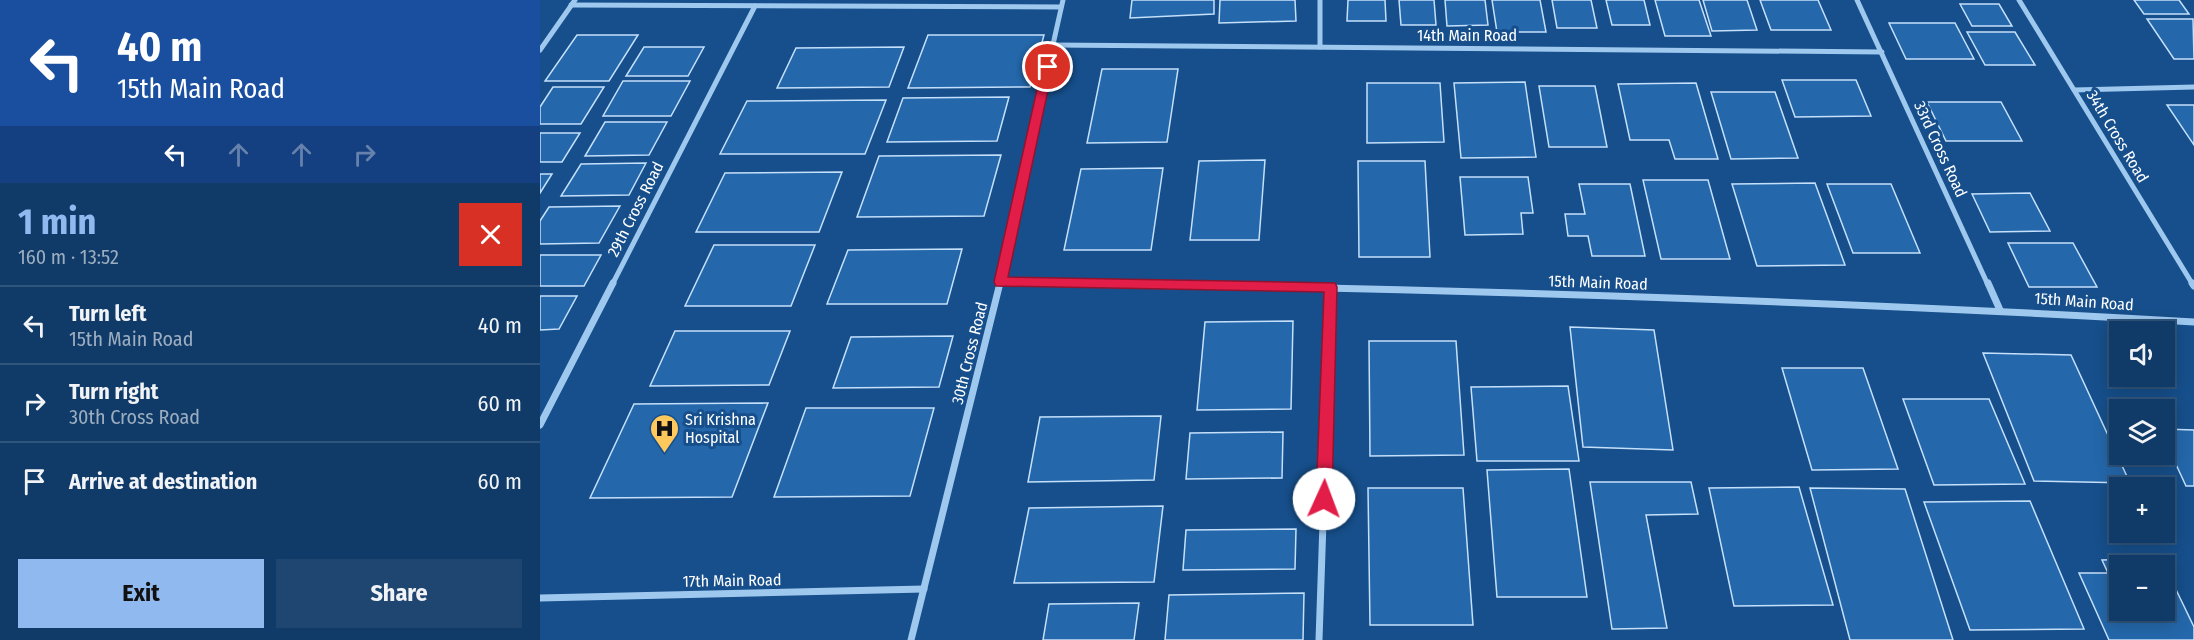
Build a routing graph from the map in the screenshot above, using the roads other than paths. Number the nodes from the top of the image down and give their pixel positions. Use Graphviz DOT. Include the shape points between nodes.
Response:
graph roads {
  1 [pos="1320,0"];
  2 [pos="1857,0"];
  3 [pos="2019,0"];
  4 [pos="573,2"];
  5 [pos="1062,4"];
  6 [pos="755,6"];
  7 [pos="1052,45"];
  8 [pos="1320,47"];
  9 [pos="540,50"];
  10 [pos="1882,52"];
  11 [pos="2194,87"];
  12 [pos="2074,90"];
  13 [pos="1000,282"];
  14 [pos="2194,286"];
  15 [pos="1331,287"];
  16 [pos="2000,310"];
  17 [pos="2194,322"];
  18 [pos="540,424"];
  19 [pos="924,589"];
  20 [pos="540,598"];
  21 [pos="911,640"];
  22 [pos="1319,640"];
  1 -- 8 [label="street"];
  2 -- 10 [label="street, 33rd Cross Road"];
  3 -- 12 [label="street, 34th Cross Road"];
  4 -- 6 [label="street"];
  4 -- 9 [label="street"];
  5 -- 6 [label="street"];
  5 -- 7 [label="street, 30th Cross Road"];
  6 -- 18 [label="street, 29th Cross Road"];
  7 -- 8 [label="street, 14th Main Road"];
  7 -- 13 [label="street, 30th Cross Road"];
  8 -- 10 [label="street, 14th Main Road"];
  10 -- 16 [label="street, 33rd Cross Road"];
  11 -- 12 [label="street"];
  12 -- 14 [label="street, 34th Cross Road"];
  13 -- 15 [label="street, 15th Main Road"];
  13 -- 19 [label="street, 30th Cross Road"];
  15 -- 16 [label="street, 15th Main Road"];
  15 -- 22 [label="street"];
  16 -- 17 [label="street, 15th Main Road"];
  19 -- 20 [label="street, 17th Main Road"];
  19 -- 21 [label="street, 30th Cross Road"];
}
